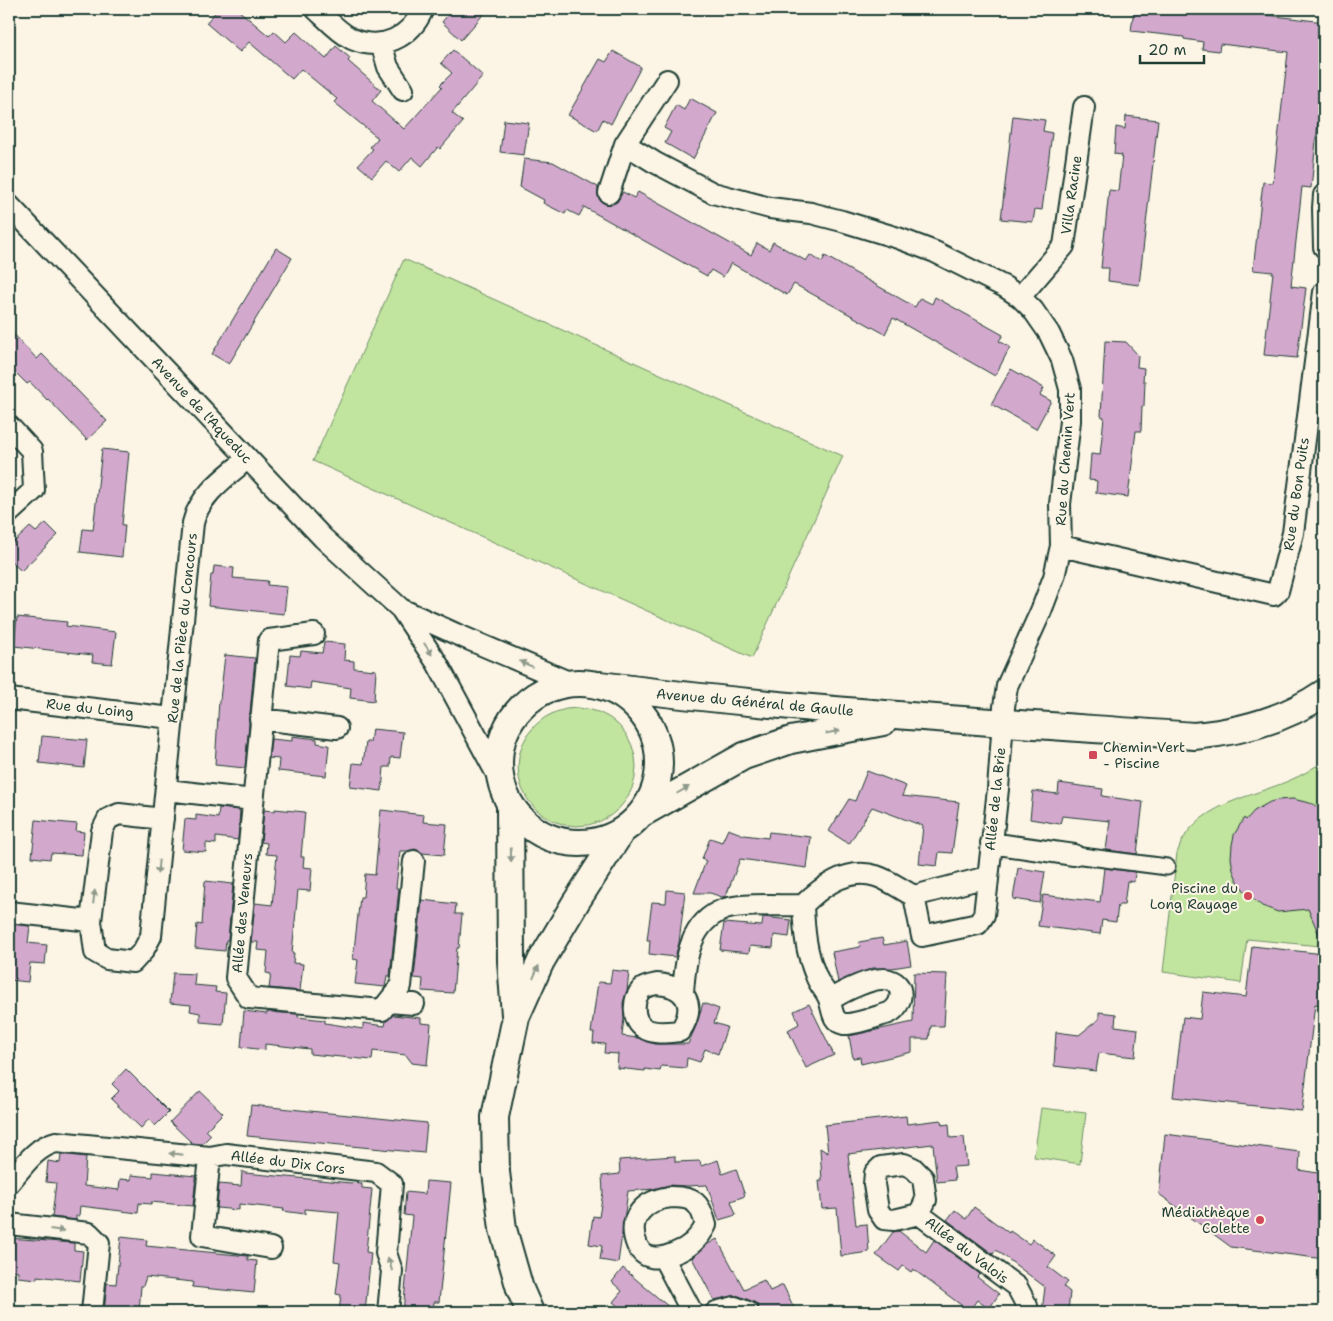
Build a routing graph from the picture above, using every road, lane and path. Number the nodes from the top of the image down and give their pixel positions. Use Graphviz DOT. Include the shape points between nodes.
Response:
graph roads {
  1 [pos="316,9"];
  2 [pos="423,9"];
  3 [pos="381,44"];
  4 [pos="667,80"];
  5 [pos="403,90"];
  6 [pos="1084,107"];
  7 [pos="625,144"];
  8 [pos="609,193"];
  9 [pos="1324,195"];
  10 [pos="9,205"];
  11 [pos="1324,248"];
  12 [pos="1324,292"];
  13 [pos="1020,297"];
  14 [pos="9,426"];
  15 [pos="247,459"];
  16 [pos="9,513"];
  17 [pos="1061,546"];
  18 [pos="400,609"];
  19 [pos="314,634"];
  20 [pos="571,683"];
  21 [pos="600,685"];
  22 [pos="1324,693"];
  23 [pos="9,699"];
  24 [pos="911,716"];
  25 [pos="172,718"];
  26 [pos="260,719"];
  27 [pos="1003,722"];
  28 [pos="337,728"];
  29 [pos="500,780"];
  30 [pos="167,790"];
  31 [pos="253,800"];
  32 [pos="510,806"];
  33 [pos="641,815"];
  34 [pos="163,819"];
  35 [pos="621,832"];
  36 [pos="991,843"];
  37 [pos="1074,855"];
  38 [pos="414,861"];
  39 [pos="1167,867"];
  40 [pos="987,877"];
  41 [pos="914,896"];
  42 [pos="803,905"];
  43 [pos="9,912"];
  44 [pos="91,921"];
  45 [pos="683,993"];
  46 [pos="830,1000"];
  47 [pos="389,1002"];
  48 [pos="414,1004"];
  49 [pos="516,1017"];
  50 [pos="210,1157"];
  51 [pos="9,1183"];
  52 [pos="919,1214"];
  53 [pos="9,1224"];
  54 [pos="271,1248"];
  55 [pos="663,1257"];
  56 [pos="92,1312"];
  57 [pos="388,1312"];
  58 [pos="530,1312"];
  59 [pos="692,1312"];
  60 [pos="716,1312"];
  61 [pos="748,1312"];
  62 [pos="1027,1312"];
  1 -- 3 [label="street" via="351,38"];
  2 -- 3 [label="street" via="408,32"];
  3 -- 5 [label="street" via="388,67"];
  4 -- 7 [label="street"];
  6 -- 13 [label="street, Villa Racine" via="1064,246"];
  7 -- 8 [label="street"];
  7 -- 13 [label="street, Rue du Chemin Vert" via="713,193 770,208 812,213 898,238 934,252"];
  9 -- 11 [label="street"];
  10 -- 15 [label="street, Avenue de l'Aqueduc"];
  12 -- 17 [label="street, Rue du Bon Puits" via="1293,533 1278,591 1274,595"];
  13 -- 17 [label="street, Rue du Chemin Vert" via="1049,333 1062,360 1070,389 1070,421 1060,504"];
  14 -- 16 [label="street" via="32,451 34,490"];
  15 -- 18 [label="street, Avenue de l'Aqueduc" via="322,538"];
  15 -- 25 [label="street, Rue de la Pièce du Concours" via="210,492 195,514"];
  17 -- 27 [label="street, Rue du Chemin Vert" via="1048,594 1007,686"];
  20 -- 18 [label="street, Avenue de l'Aqueduc, one-way"];
  18 -- 29 [label="street, Avenue de l'Aqueduc, one-way" via="437,663"];
  19 -- 26 [label="street, Allée des Veneurs" via="269,640"];
  20 -- 21 [label="street"];
  20 -- 29 [label="street" via="549,688 519,709 504,732 498,757"];
  21 -- 24 [label="street, Avenue du Général de Gaulle"];
  21 -- 33 [label="street" via="620,694 642,713 658,747 660,769 653,796"];
  22 -- 27 [label="street, Avenue du Général de Gaulle" via="1256,726 1194,736"];
  23 -- 25 [label="street, Rue du Loing"];
  24 -- 27 [label="street, Avenue du Général de Gaulle"];
  33 -- 24 [label="street, Avenue du Général de Gaulle, one-way" via="744,756 792,740"];
  25 -- 30 [label="street, Rue de la Pièce du Concours"];
  26 -- 28 [label="street"];
  26 -- 31 [label="street, Allée des Veneurs"];
  27 -- 36 [label="street, Allée de la Brie"];
  29 -- 32 [label="street"];
  30 -- 31 [label="street"];
  30 -- 34 [label="street, Rue de la Pièce du Concours"];
  31 -- 47 [label="street, Allée des Veneurs" via="236,978 242,988 249,998 344,1008 382,1010"];
  32 -- 35 [label="street" via="521,820 544,836 561,842 594,842"];
  32 -- 49 [label="street, one-way" via="511,961"];
  33 -- 35 [label="street"];
  44 -- 34 [label="street, Rue de la Pièce du Concours, one-way" via="102,831 108,819 119,814"];
  34 -- 44 [label="street, Rue de la Pièce du Concours, one-way" via="151,936 143,951 133,962 101,956 95,952"];
  49 -- 35 [label="street, one-way" via="541,961"];
  36 -- 37 [label="street"];
  36 -- 40 [label="street, Allée de la Brie"];
  37 -- 39 [label="street"];
  38 -- 47 [label="street" via="401,986"];
  40 -- 41 [label="street"];
  40 -- 41 [label="street, Allée de la Brie" via="984,915 978,924 922,936"];
  41 -- 42 [label="street" via="875,876 852,874 818,890"];
  42 -- 45 [label="street" via="743,906 725,909 706,920 691,942"];
  42 -- 46 [label="street" via="804,939 816,977"];
  43 -- 44 [label="street"];
  47 -- 48 [label="street, Allée des Veneurs"];
  49 -- 58 [label="street" via="495,1117 496,1172 503,1230"];
  50 -- 51 [label="street, Allée du Dix Cors, one-way" via="56,1142 37,1151"];
  50 -- 54 [label="street" via="202,1236"];
  57 -- 50 [label="street, Allée du Dix Cors, one-way" via="392,1271 386,1253 392,1184 376,1172 226,1154"];
  52 -- 62 [label="street, Allée du Valois" via="1016,1287 1028,1306"];
  53 -- 56 [label="street, one-way" via="89,1233 99,1243"];
  55 -- 59 [label="street"];
  60 -- 61 [label="street" via="735,1307"];
}
